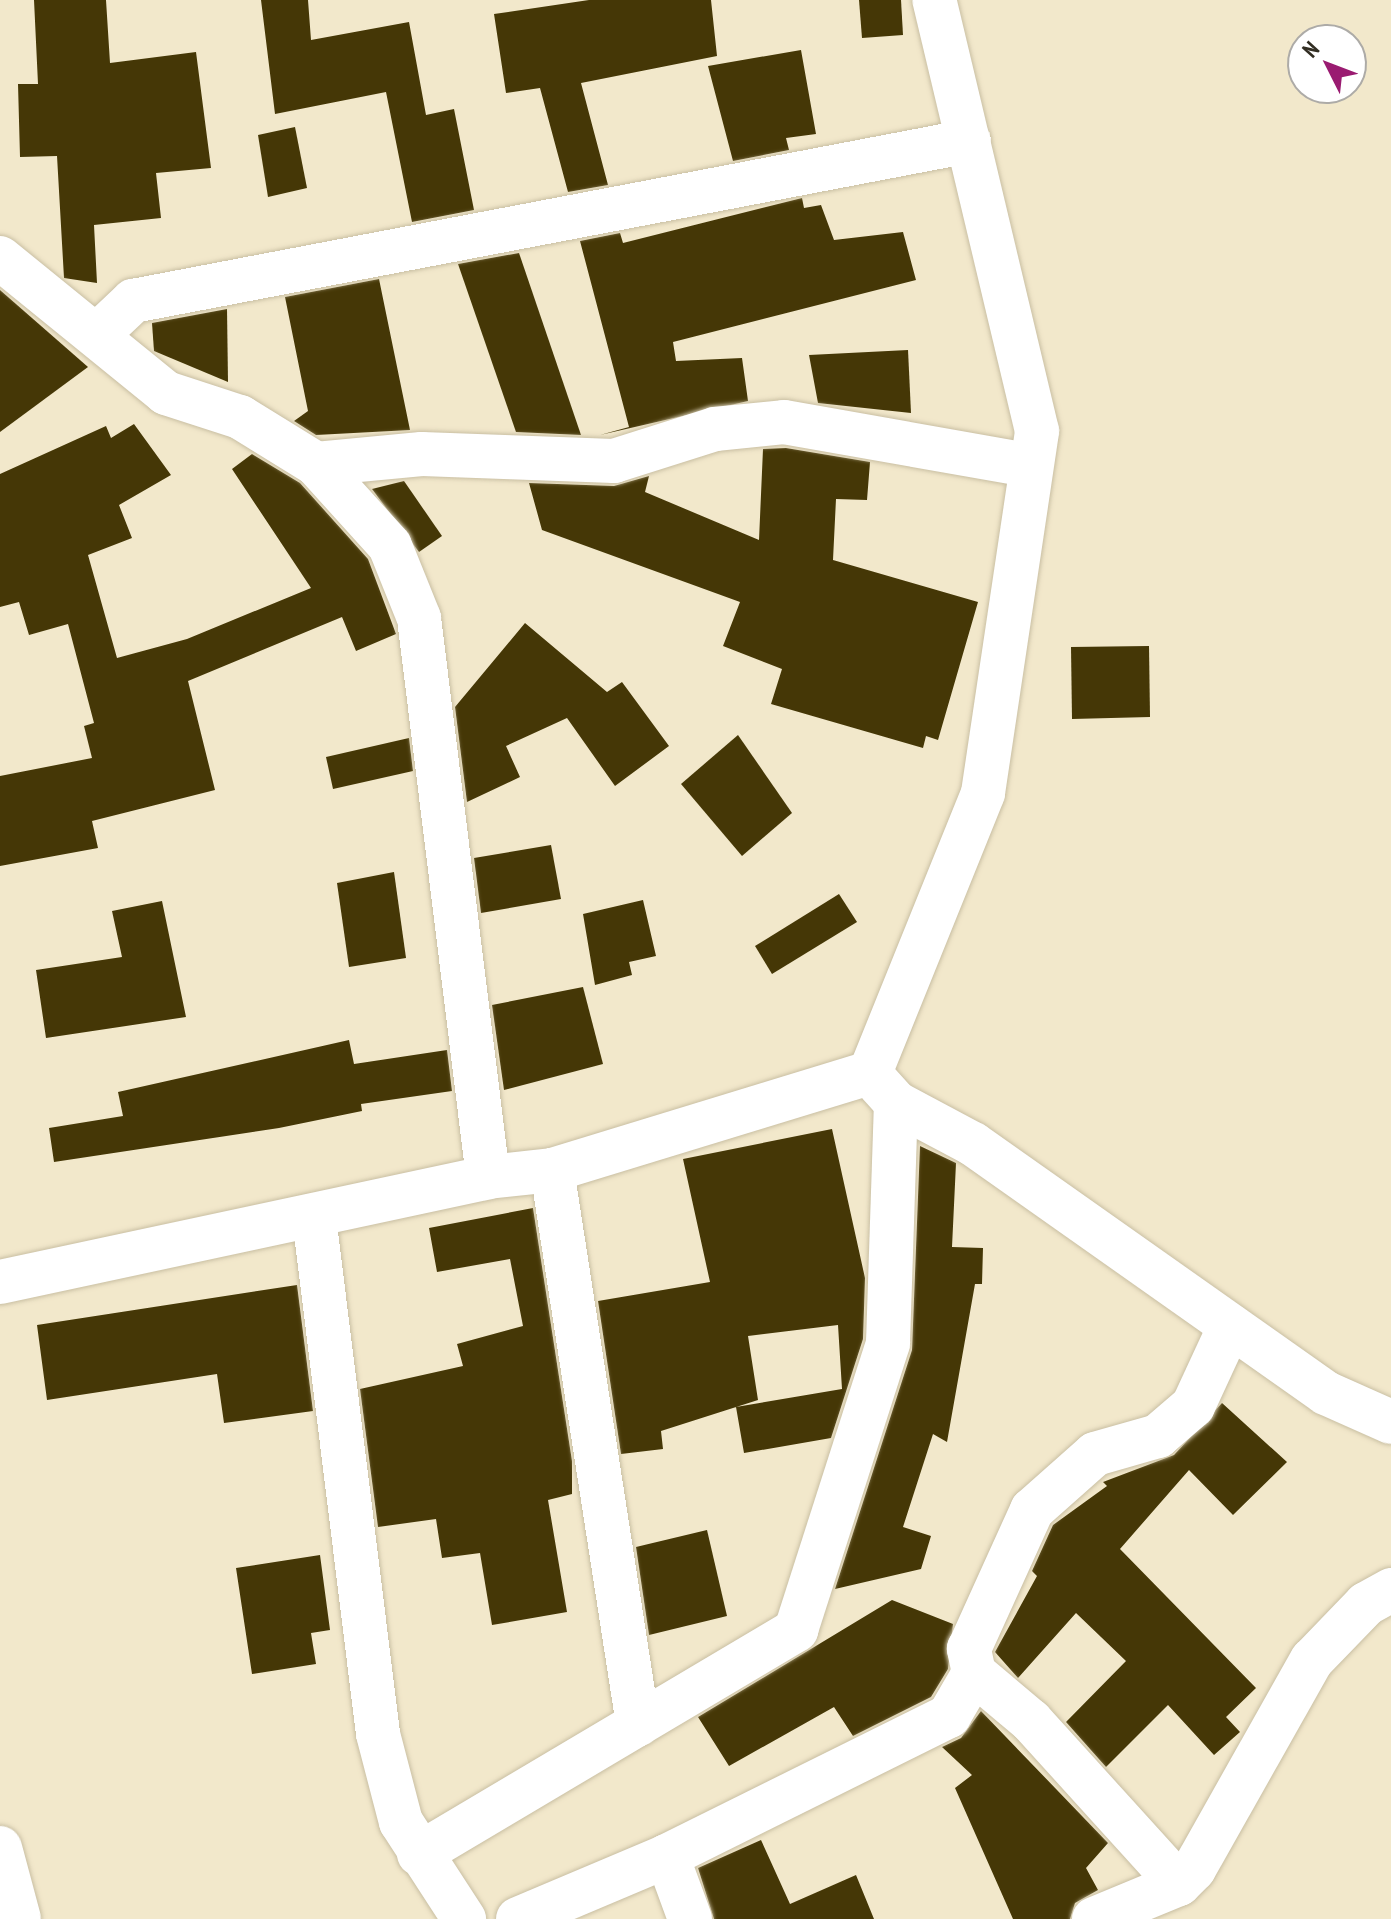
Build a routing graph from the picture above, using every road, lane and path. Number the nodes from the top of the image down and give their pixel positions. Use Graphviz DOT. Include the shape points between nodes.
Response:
graph roads {
  1 [pos="934,0"];
  2 [pos="969,141"];
  3 [pos="0,258"];
  4 [pos="97,335"];
  5 [pos="316,464"];
  6 [pos="1028,465"];
  7 [pos="883,1088"];
  8 [pos="552,1170"];
  9 [pos="488,1177"];
  10 [pos="314,1217"];
  11 [pos="0,1282"];
  12 [pos="1230,1326"];
  13 [pos="1391,1422"];
  14 [pos="1391,1590"];
  15 [pos="974,1673"];
  16 [pos="638,1724"];
  17 [pos="0,1848"];
  18 [pos="419,1854"];
  19 [pos="667,1856"];
  20 [pos="1179,1884"];
  21 [pos="19,1919"];
  22 [pos="464,1919"];
  23 [pos="518,1919"];
  24 [pos="690,1919"];
  25 [pos="1094,1919"];
  1 -- 2 [label="street"];
  2 -- 4 [label="street" via="133,301"];
  2 -- 6 [label="street" via="1037,431"];
  3 -- 4 [label="street"];
  4 -- 5 [label="street" via="166,393 240,417"];
  5 -- 6 [label="street" via="422,454 614,461 715,429 784,422"];
  5 -- 9 [label="street" via="390,546 419,618"];
  6 -- 7 [label="street" via="983,793"];
  7 -- 8 [label="street"];
  7 -- 12 [label="street" via="973,1144"];
  7 -- 16 [label="street" via="888,1343 796,1630"];
  8 -- 9 [label="street"];
  8 -- 16 [label="street"];
  9 -- 10 [label="street"];
  10 -- 11 [label="street"];
  10 -- 18 [label="street" via="378,1734 401,1822"];
  12 -- 13 [label="street" via="1326,1393"];
  12 -- 15 [label="street" via="1193,1406 1158,1436 1095,1454 1032,1510 969,1649"];
  14 -- 20 [label="street" via="1366,1604 1312,1660"];
  15 -- 19 [label="street" via="949,1716"];
  15 -- 20 [label="street" via="1031,1721"];
  16 -- 18 [label="street"];
  17 -- 21 [label="street"];
  18 -- 22 [label="street"];
  19 -- 23 [label="street"];
  19 -- 24 [label="street"];
  20 -- 25 [label="street"];
}
